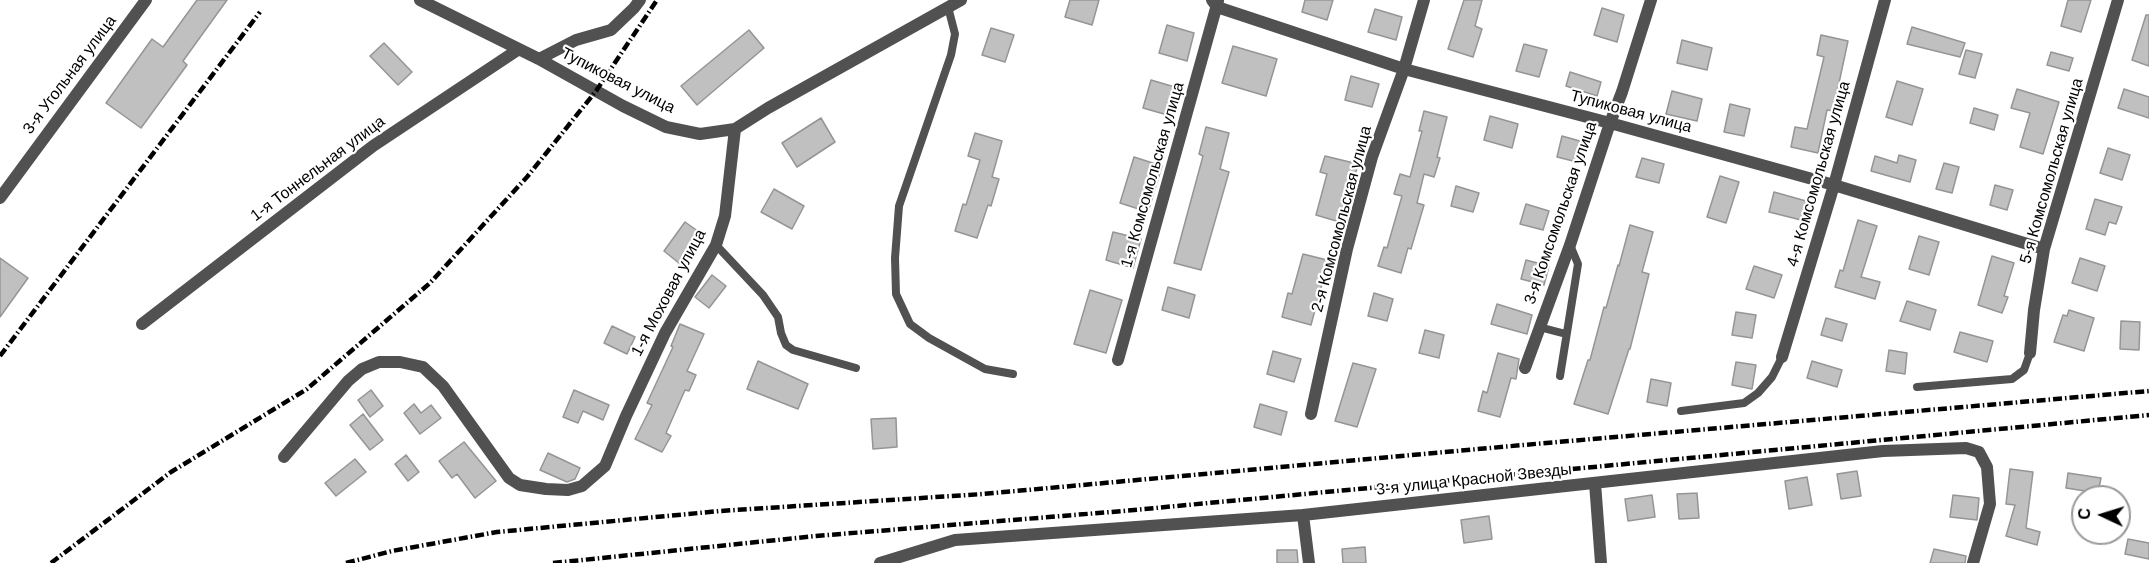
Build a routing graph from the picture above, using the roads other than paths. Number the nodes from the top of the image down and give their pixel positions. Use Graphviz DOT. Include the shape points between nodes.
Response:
graph roads {
  1 [pos="146,0"];
  2 [pos="420,0"];
  3 [pos="640,0"];
  4 [pos="961,0"];
  5 [pos="1424,0"];
  6 [pos="1651,0"];
  7 [pos="1885,0"];
  8 [pos="2118,0"];
  9 [pos="1216,2"];
  10 [pos="948,8"];
  11 [pos="519,49"];
  12 [pos="539,59"];
  13 [pos="1404,69"];
  14 [pos="1610,123"];
  15 [pos="735,129"];
  16 [pos="1834,185"];
  17 [pos="0,198"];
  18 [pos="716,245"];
  19 [pos="1570,245"];
  20 [pos="2044,249"];
  21 [pos="142,324"];
  22 [pos="1539,327"];
  23 [pos="1566,334"];
  24 [pos="2030,353"];
  25 [pos="1782,357"];
  26 [pos="1118,360"];
  27 [pos="856,368"];
  28 [pos="1525,368"];
  29 [pos="1013,374"];
  30 [pos="1560,376"];
  31 [pos="1917,387"];
  32 [pos="1681,411"];
  33 [pos="1311,414"];
  34 [pos="284,457"];
  35 [pos="1595,483"];
  36 [pos="1303,515"];
  37 [pos="880,563"];
  38 [pos="1309,563"];
  39 [pos="1601,563"];
  40 [pos="1973,563"];
  1 -- 17 [label="street, 3-я Угольная улица"];
  2 -- 11 [label="street, Тупиковая улица"];
  3 -- 12 [label="street" via="611,30 576,40"];
  4 -- 10 [label="street, Тупиковая улица"];
  5 -- 13 [label="street, 2-я Комсомольская улица"];
  6 -- 14 [label="street, 3-я Комсомольская улица"];
  7 -- 16 [label="street, 4-я Комсомольская улица"];
  8 -- 20 [label="street, 5-я Комсомольская улица"];
  9 -- 13 [label="street, Тупиковая улица"];
  9 -- 26 [label="street, 1-я Комсомольская улица"];
  10 -- 15 [label="street, Тупиковая улица"];
  10 -- 29 [label="lane" via="955,34 951,55 899,206 896,294 910,324 929,338 985,369"];
  11 -- 12 [label="street, Тупиковая улица"];
  11 -- 21 [label="street, 1-я Тоннельная улица" via="373,146"];
  12 -- 15 [label="street, Тупиковая улица" via="666,127 700,134"];
  13 -- 14 [label="street, Тупиковая улица"];
  13 -- 33 [label="street, 2-я Комсомольская улица" via="1369,168 1347,249"];
  14 -- 16 [label="street, Тупиковая улица"];
  14 -- 19 [label="street, 3-я Комсомольская улица"];
  15 -- 18 [label="street, 1-я Моховая улица" via="725,216"];
  16 -- 20 [label="street, Тупиковая улица"];
  16 -- 25 [label="street, 4-я Комсомольская улица"];
  18 -- 27 [label="lane" via="763,295 778,317 786,345"];
  18 -- 34 [label="street, 1-я Моховая улица" via="665,333 605,466 582,486 568,490 520,485 509,478 443,386 423,367 400,362 379,362 362,369"];
  19 -- 22 [label="street, 3-я Комсомольская улица"];
  19 -- 23 [label="lane" via="1578,264"];
  20 -- 24 [label="street, 5-я Комсомольская улица"];
  22 -- 23 [label="lane"];
  22 -- 28 [label="street, 3-я Комсомольская улица"];
  23 -- 30 [label="lane"];
  24 -- 31 [label="lane" via="2024,370 2012,379"];
  25 -- 32 [label="lane" via="1772,377 1744,403"];
  35 -- 36 [label="street, 3-я улица Красной Звезды"];
  35 -- 39 [label="street"];
  35 -- 40 [label="street, 3-я улица Красной Звезды" via="1871,452 1966,448 1979,452 1987,467 1990,504"];
  36 -- 37 [label="street, 3-я улица Красной Звезды" via="955,540"];
  36 -- 38 [label="street"];
}
